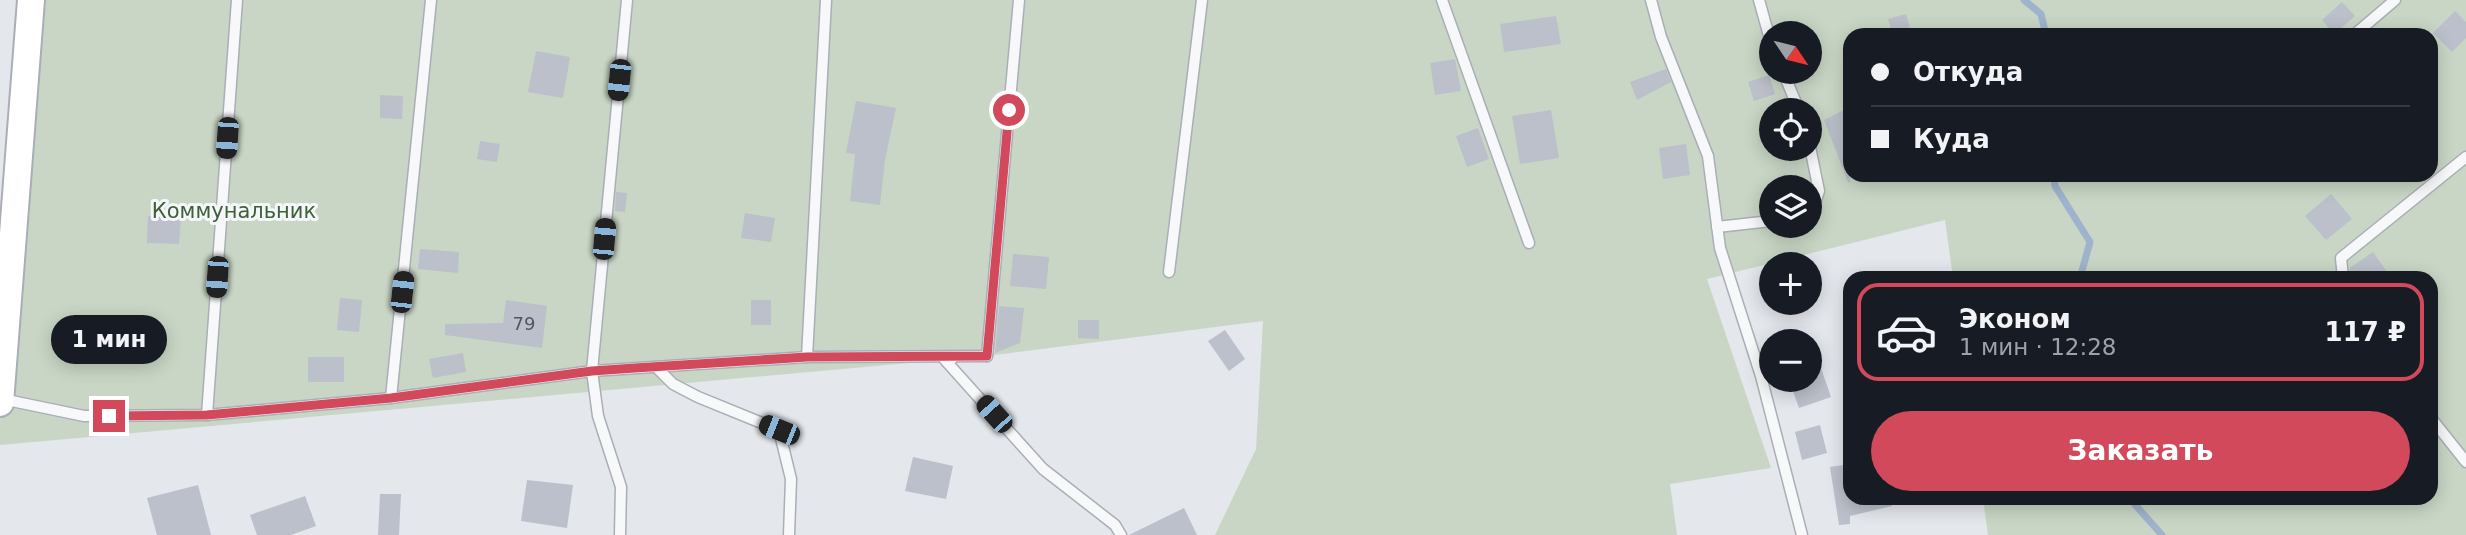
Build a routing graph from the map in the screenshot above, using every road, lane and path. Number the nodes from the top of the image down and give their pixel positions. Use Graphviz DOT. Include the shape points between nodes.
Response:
graph roads {
  1 [pos="31,0"];
  2 [pos="237,0"];
  3 [pos="431,0"];
  4 [pos="626,0"];
  5 [pos="826,0"];
  6 [pos="1019,0"];
  7 [pos="1202,0"];
  8 [pos="1442,0"];
  9 [pos="1651,0"];
  10 [pos="1759,0"];
  11 [pos="2395,0"];
  12 [pos="1765,21"];
  13 [pos="2362,28"];
  14 [pos="2466,157"];
  15 [pos="2438,180"];
  16 [pos="2435,182"];
  17 [pos="1759,222"];
  18 [pos="1717,227"];
  19 [pos="1529,243"];
  20 [pos="2342,271"];
  21 [pos="1169,272"];
  22 [pos="987,356"];
  23 [pos="807,357"];
  24 [pos="656,367"];
  25 [pos="592,371"];
  26 [pos="391,398"];
  27 [pos="0,401"];
  28 [pos="207,415"];
  29 [pos="2438,427"];
  30 [pos="2466,462"];
  31 [pos="620,535"];
  32 [pos="789,535"];
  33 [pos="1121,535"];
  34 [pos="1802,535"];
  1 -- 27 [label="main road"];
  2 -- 28 [label="lane"];
  3 -- 26 [label="lane"];
  4 -- 25 [label="lane"];
  5 -- 23 [label="lane"];
  6 -- 22 [label="lane"];
  7 -- 21 [label="lane"];
  8 -- 19 [label="lane"];
  9 -- 18 [label="lane" via="1708,156"];
  10 -- 12 [label="lane"];
  11 -- 13 [label="lane"];
  14 -- 15 [label="lane"];
  16 -- 20 [label="lane" via="2341,258"];
  17 -- 18 [label="lane"];
  18 -- 34 [label="lane"];
  22 -- 23 [label="lane"];
  22 -- 33 [label="lane" via="945,360 1043,469 1115,525"];
  23 -- 24 [label="lane"];
  24 -- 25 [label="lane"];
  24 -- 32 [label="lane" via="673,384 698,397 779,430 791,479"];
  25 -- 26 [label="lane"];
  25 -- 31 [label="lane" via="598,416 621,487"];
  26 -- 28 [label="lane"];
  27 -- 28 [label="lane" via="85,416"];
  29 -- 30 [label="lane"];
}
